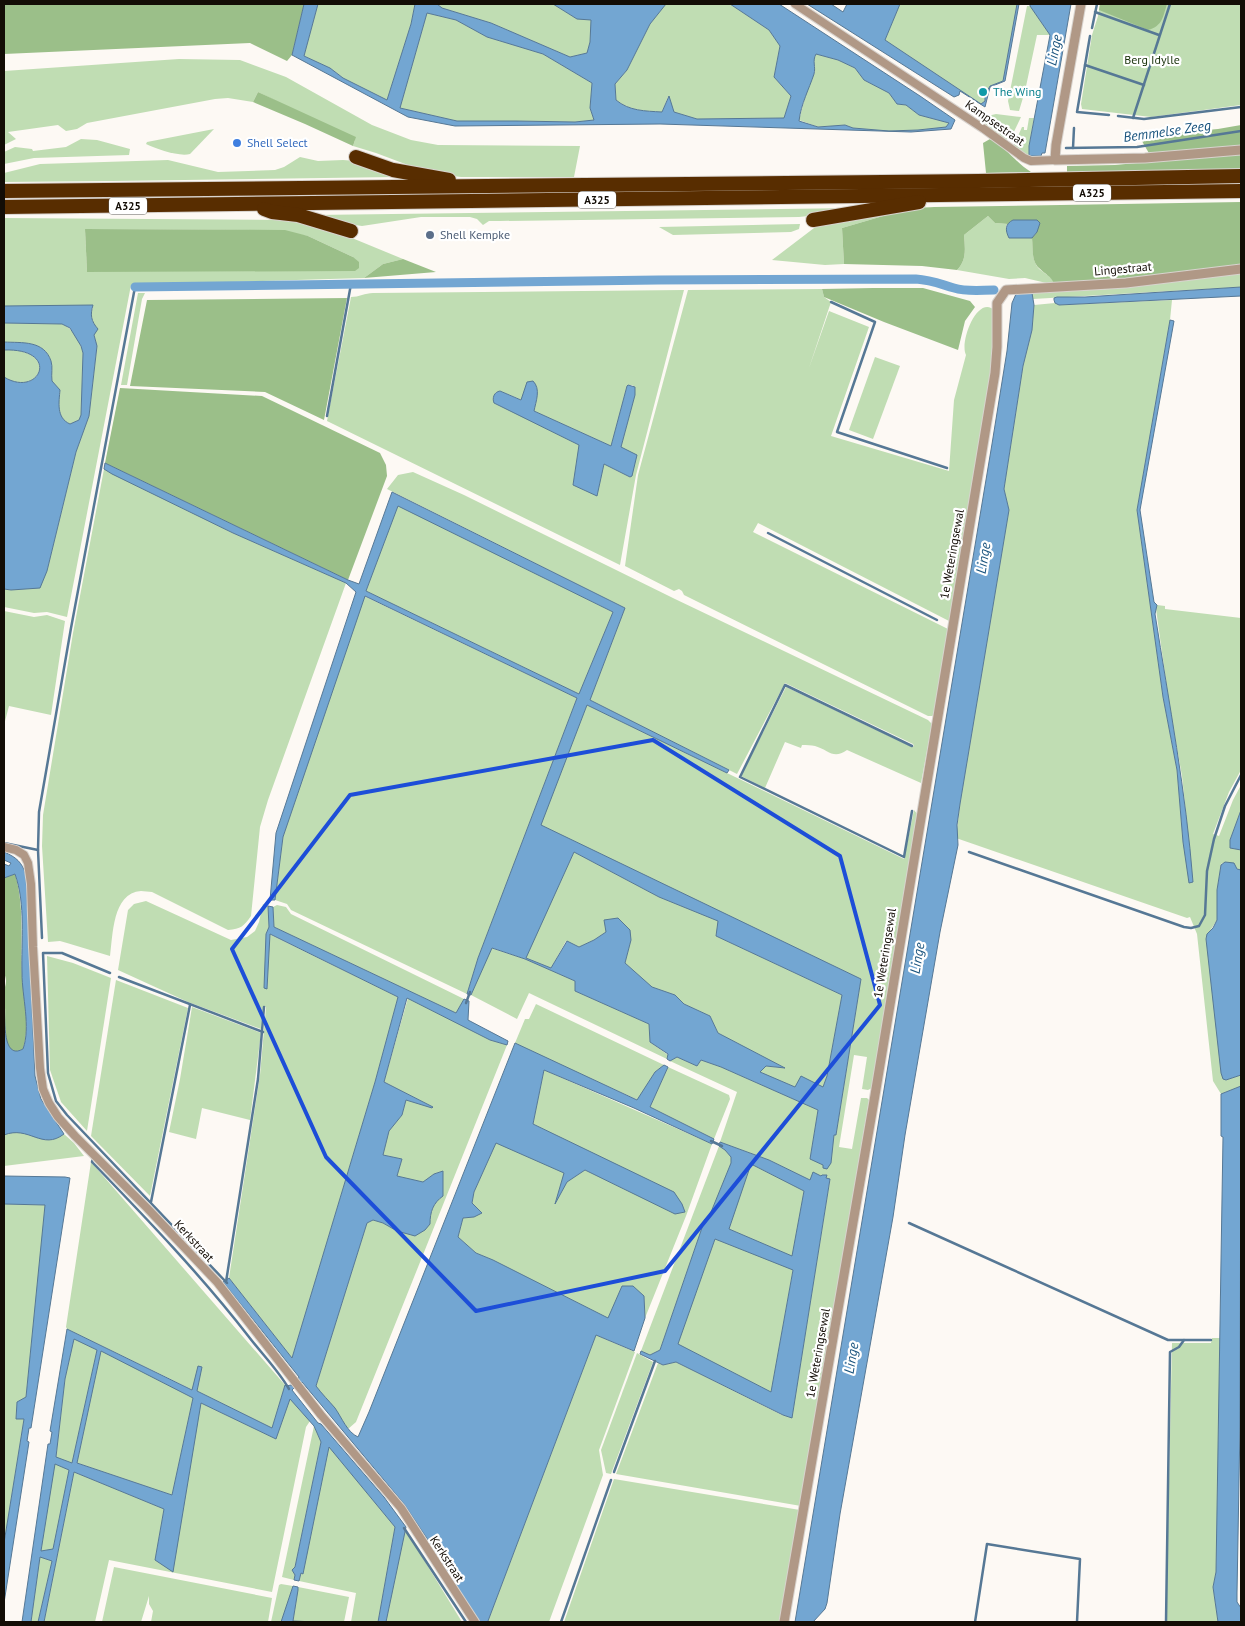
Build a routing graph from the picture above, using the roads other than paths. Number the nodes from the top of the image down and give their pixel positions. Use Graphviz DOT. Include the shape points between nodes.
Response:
graph roads {
  1 [pos="795,4"];
  2 [pos="1081,4"];
  3 [pos="1241,150"];
  4 [pos="356,157"];
  5 [pos="1055,160"];
  6 [pos="1241,176"];
  7 [pos="482,186"];
  8 [pos="4,191"];
  9 [pos="1241,191"];
  10 [pos="943,196"];
  11 [pos="252,204"];
  12 [pos="4,207"];
  13 [pos="813,220"];
  14 [pos="351,231"];
  15 [pos="1241,269"];
  16 [pos="1006,290"];
  17 [pos="4,848"];
  18 [pos="475,1622"];
  19 [pos="784,1622"];
  1 -- 5 [label="street, Kampsestraat" via="1024,158"];
  2 -- 5 [label="street"];
  3 -- 5 [label="street, Kampsestraat" via="1145,158"];
  4 -- 7 [label="highway" via="393,170"];
  6 -- 7 [label="highway, A325"];
  7 -- 8 [label="highway, A325"];
  9 -- 10 [label="highway, A325"];
  10 -- 11 [label="highway, A325"];
  10 -- 13 [label="highway" via="914,204"];
  11 -- 12 [label="highway, A325"];
  11 -- 14 [label="highway"];
  15 -- 16 [label="street, Lingestraat" via="1126,282"];
  16 -- 19 [label="street, 1e Weteringsewal" via="997,303 994,373"];
  17 -- 18 [label="street, Kerkstraat" via="16,850 28,864 40,1068 43,1089 54,1110 75,1136 217,1282 321,1415 401,1508"];
}
